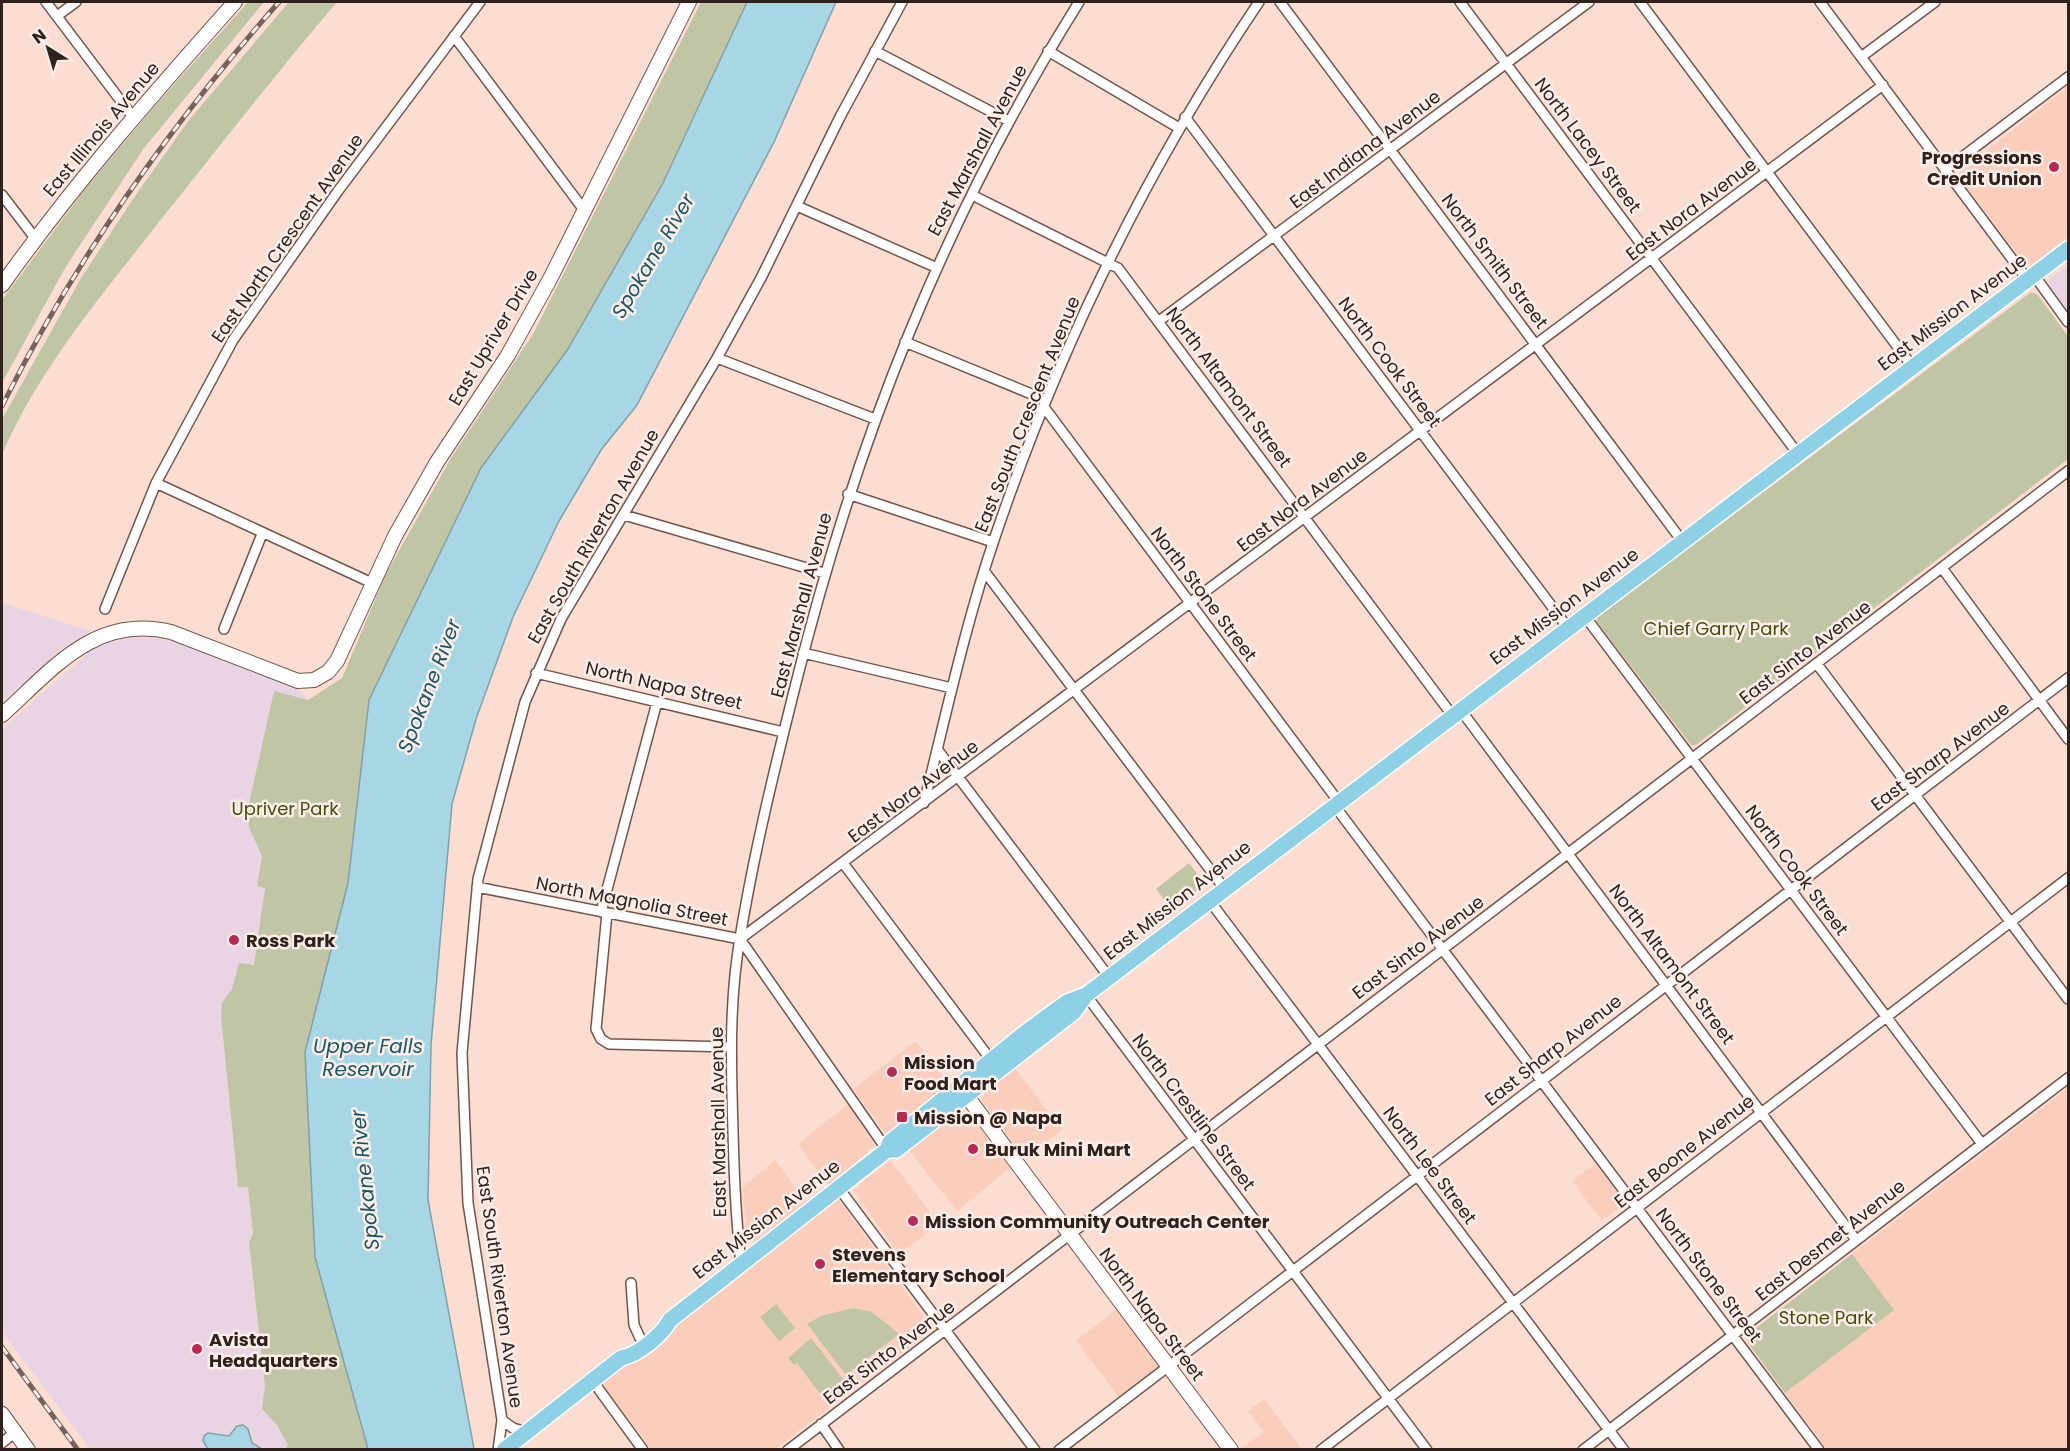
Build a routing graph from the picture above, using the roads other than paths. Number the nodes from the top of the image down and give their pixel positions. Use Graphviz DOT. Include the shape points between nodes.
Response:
graph roads {
  1 [pos="46,2"];
  2 [pos="76,2"];
  3 [pos="235,2"];
  4 [pos="480,2"];
  5 [pos="689,2"];
  6 [pos="902,2"];
  7 [pos="1079,2"];
  8 [pos="1259,2"];
  9 [pos="1280,2"];
  10 [pos="1460,2"];
  11 [pos="1588,2"];
  12 [pos="1640,2"];
  13 [pos="1820,2"];
  14 [pos="1935,2"];
  15 [pos="57,16"];
  16 [pos="454,36"];
  17 [pos="875,51"];
  18 [pos="1048,51"];
  19 [pos="1861,57"];
  20 [pos="1506,64"];
  21 [pos="2068,77"];
  22 [pos="1882,85"];
  23 [pos="133,117"];
  24 [pos="1185,117"];
  25 [pos="1010,121"];
  26 [pos="1179,128"];
  27 [pos="1391,150"];
  28 [pos="1945,170"];
  29 [pos="1767,173"];
  30 [pos="2,195"];
  31 [pos="972,195"];
  32 [pos="797,206"];
  33 [pos="584,210"];
  34 [pos="1276,236"];
  35 [pos="35,238"];
  36 [pos="2068,249"];
  37 [pos="1652,259"];
  38 [pos="1108,261"];
  39 [pos="935,267"];
  40 [pos="2031,277"];
  41 [pos="2,285"];
  42 [pos="1159,321"];
  43 [pos="2068,322"];
  44 [pos="905,342"];
  45 [pos="1537,344"];
  46 [pos="717,358"];
  47 [pos="1912,366"];
  48 [pos="1045,403"];
  49 [pos="875,419"];
  50 [pos="1421,431"];
  51 [pos="1797,453"];
  52 [pos="2067,474"];
  53 [pos="156,483"];
  54 [pos="848,494"];
  55 [pos="624,515"];
  56 [pos="1306,518"];
  57 [pos="262,534"];
  58 [pos="1682,541"];
  59 [pos="993,542"];
  60 [pos="1941,568"];
  61 [pos="985,572"];
  62 [pos="824,573"];
  63 [pos="372,583"];
  64 [pos="1190,603"];
  65 [pos="105,609"];
  66 [pos="1584,615"];
  67 [pos="1568,628"];
  68 [pos="224,629"];
  69 [pos="803,653"];
  70 [pos="1817,664"];
  71 [pos="536,673"];
  72 [pos="2068,678"];
  73 [pos="952,688"];
  74 [pos="1074,691"];
  75 [pos="2040,700"];
  76 [pos="657,702"];
  77 [pos="1456,712"];
  78 [pos="2,715"];
  79 [pos="783,732"];
  80 [pos="2068,739"];
  81 [pos="937,749"];
  82 [pos="1693,759"];
  83 [pos="959,777"];
  84 [pos="1915,795"];
  85 [pos="924,803"];
  86 [pos="1336,803"];
  87 [pos="1568,853"];
  88 [pos="843,863"];
  89 [pos="2068,878"];
  90 [pos="477,887"];
  91 [pos="1224,888"];
  92 [pos="1791,889"];
  93 [pos="1209,900"];
  94 [pos="604,912"];
  95 [pos="2011,922"];
  96 [pos="740,939"];
  97 [pos="1444,949"];
  98 [pos="1109,977"];
  99 [pos="1666,985"];
  100 [pos="1086,995"];
  101 [pos="2068,999"];
  102 [pos="1887,1017"];
  103 [pos="1319,1044"];
  104 [pos="730,1047"];
  105 [pos="991,1060"];
  106 [pos="2068,1078"];
  107 [pos="1542,1080"];
  108 [pos="963,1091"];
  109 [pos="1762,1112"];
  110 [pos="1193,1139"];
  111 [pos="1982,1144"];
  112 [pos="887,1150"];
  113 [pos="1417,1176"];
  114 [pos="838,1188"];
  115 [pos="1638,1207"];
  116 [pos="1070,1234"];
  117 [pos="1856,1240"];
  118 [pos="741,1264"];
  119 [pos="1293,1271"];
  120 [pos="632,1283"];
  121 [pos="1514,1303"];
  122 [pos="670,1320"];
  123 [pos="945,1329"];
  124 [pos="1733,1336"];
  125 [pos="639,1338"];
  126 [pos="621,1358"];
  127 [pos="1169,1366"];
  128 [pos="592,1380"];
  129 [pos="1388,1398"];
  130 [pos="2,1414"];
  131 [pos="502,1420"];
  132 [pos="821,1424"];
  133 [pos="1609,1430"];
  134 [pos="15,1432"];
  135 [pos="526,1432"];
  136 [pos="2,1443"];
  137 [pos="506,1448"];
  138 [pos="28,1449"];
  139 [pos="643,1449"];
  140 [pos="788,1449"];
  141 [pos="839,1449"];
  142 [pos="1035,1449"];
  143 [pos="1059,1449"];
  144 [pos="1230,1449"];
  145 [pos="1321,1449"];
  146 [pos="1427,1449"];
  147 [pos="1583,1449"];
  148 [pos="1624,1449"];
  149 [pos="1819,1449"];
  1 -- 15 [label="street"];
  2 -- 15 [label="street"];
  3 -- 23 [label="street, East Illinois Avenue"];
  4 -- 16 [label="street, East North Crescent Avenue"];
  5 -- 33 [label="street, East Upriver Drive"];
  6 -- 17 [label="street, East South Riverton Avenue"];
  7 -- 18 [label="street, East Marshall Avenue"];
  8 -- 24 [label="street, East South Crescent Avenue"];
  9 -- 27 [label="street, North Smith Street"];
  10 -- 20 [label="street, North Lacey Street"];
  11 -- 20 [label="street, East Indiana Avenue"];
  12 -- 29 [label="street"];
  13 -- 19 [label="street"];
  14 -- 19 [label="street"];
  15 -- 23 [label="street"];
  16 -- 33 [label="street"];
  16 -- 53 [label="street, East North Crescent Avenue" via="243,323"];
  17 -- 25 [label="street"];
  17 -- 32 [label="street, East South Riverton Avenue"];
  18 -- 25 [label="street, East Marshall Avenue"];
  18 -- 26 [label="street"];
  19 -- 22 [label="street"];
  20 -- 27 [label="street, East Indiana Avenue"];
  20 -- 37 [label="street, North Lacey Street"];
  21 -- 28 [label="street"];
  22 -- 28 [label="street"];
  22 -- 29 [label="street, East Nora Avenue"];
  23 -- 35 [label="street, East Illinois Avenue"];
  24 -- 26 [label="street, East South Crescent Avenue"];
  24 -- 34 [label="street, North Cook Street"];
  25 -- 31 [label="street, East Marshall Avenue"];
  26 -- 38 [label="street, East South Crescent Avenue"];
  27 -- 34 [label="street, East Indiana Avenue"];
  27 -- 45 [label="street, North Smith Street"];
  28 -- 40 [label="street"];
  29 -- 37 [label="street, East Nora Avenue"];
  29 -- 47 [label="street"];
  30 -- 35 [label="street"];
  31 -- 38 [label="street, North Altamont Street"];
  31 -- 39 [label="street, East Marshall Avenue"];
  32 -- 39 [label="street"];
  32 -- 46 [label="street, East South Riverton Avenue"];
  33 -- 63 [label="street, East Upriver Drive" via="507,355 429,475"];
  34 -- 42 [label="street, East Indiana Avenue"];
  34 -- 50 [label="street, North Cook Street"];
  35 -- 41 [label="street, East Illinois Avenue"];
  36 -- 40 [label="main road, East Mission Avenue"];
  37 -- 45 [label="street, East Nora Avenue"];
  37 -- 51 [label="street, North Lacey Street"];
  38 -- 42 [label="street, North Altamont Street" via="1118,268"];
  38 -- 48 [label="street, East South Crescent Avenue"];
  39 -- 44 [label="street, East Marshall Avenue"];
  40 -- 43 [label="street"];
  40 -- 47 [label="main road, East Mission Avenue"];
  42 -- 56 [label="street, North Altamont Street"];
  44 -- 48 [label="street"];
  44 -- 49 [label="street, East Marshall Avenue"];
  45 -- 50 [label="street, East Nora Avenue"];
  45 -- 58 [label="street, North Smith Street"];
  46 -- 49 [label="street"];
  46 -- 55 [label="street, East South Riverton Avenue"];
  47 -- 51 [label="main road, East Mission Avenue"];
  48 -- 59 [label="street, East South Crescent Avenue"];
  48 -- 64 [label="street, North Stone Street"];
  49 -- 54 [label="street, East Marshall Avenue"];
  50 -- 56 [label="street, East Nora Avenue"];
  50 -- 67 [label="street, North Cook Street"];
  51 -- 58 [label="main road, East Mission Avenue"];
  52 -- 60 [label="street, East Sinto Avenue"];
  53 -- 57 [label="street"];
  53 -- 65 [label="street, East North Crescent Avenue"];
  54 -- 59 [label="street"];
  54 -- 62 [label="street, East Marshall Avenue"];
  55 -- 62 [label="street"];
  55 -- 71 [label="street, East South Riverton Avenue" via="561,618"];
  56 -- 64 [label="street, East Nora Avenue"];
  56 -- 77 [label="street, North Altamont Street"];
  57 -- 63 [label="street"];
  57 -- 68 [label="street"];
  58 -- 66 [label="main road, East Mission Avenue"];
  59 -- 61 [label="street, East South Crescent Avenue"];
  60 -- 70 [label="street, East Sinto Avenue"];
  60 -- 75 [label="street"];
  61 -- 73 [label="street, East South Crescent Avenue"];
  61 -- 74 [label="street"];
  62 -- 69 [label="street, East Marshall Avenue"];
  63 -- 78 [label="street, East Upriver Drive" via="337,661 314,680 298,681 171,632 132,628 101,635 78,648"];
  64 -- 74 [label="street, East Nora Avenue"];
  64 -- 86 [label="street, North Stone Street"];
  66 -- 67 [label="main road, East Mission Avenue"];
  66 -- 82 [label="street, North Cook Street"];
  67 -- 77 [label="main road, East Mission Avenue"];
  69 -- 73 [label="street"];
  69 -- 79 [label="street, East Marshall Avenue"];
  70 -- 82 [label="street, East Sinto Avenue"];
  70 -- 84 [label="street"];
  71 -- 76 [label="street, North Napa Street"];
  71 -- 90 [label="street, East South Riverton Avenue"];
  72 -- 75 [label="street, East Sharp Avenue"];
  73 -- 81 [label="street, East South Crescent Avenue"];
  74 -- 83 [label="street, East Nora Avenue"];
  74 -- 91 [label="street"];
  75 -- 80 [label="street"];
  75 -- 84 [label="street, East Sharp Avenue"];
  76 -- 79 [label="street, North Napa Street"];
  76 -- 94 [label="street"];
  77 -- 86 [label="main road, East Mission Avenue"];
  77 -- 87 [label="street, North Altamont Street"];
  79 -- 96 [label="street, East Marshall Avenue"];
  81 -- 83 [label="street"];
  81 -- 85 [label="street, East South Crescent Avenue"];
  82 -- 87 [label="street, East Sinto Avenue"];
  82 -- 92 [label="street, North Cook Street"];
  83 -- 85 [label="street, East Nora Avenue"];
  83 -- 98 [label="street"];
  84 -- 92 [label="street, East Sharp Avenue"];
  84 -- 95 [label="street"];
  85 -- 88 [label="street, East Nora Avenue"];
  86 -- 91 [label="main road, East Mission Avenue"];
  86 -- 97 [label="street, North Stone Street"];
  87 -- 97 [label="street, East Sinto Avenue"];
  87 -- 99 [label="street, North Altamont Street"];
  88 -- 96 [label="street, East Nora Avenue"];
  88 -- 105 [label="street"];
  89 -- 95 [label="street, East Boone Avenue"];
  90 -- 94 [label="street, North Magnolia Street"];
  90 -- 131 [label="street, East South Riverton Avenue" via="462,1053 468,1191"];
  91 -- 93 [label="main road, East Mission Avenue"];
  92 -- 99 [label="street, East Sharp Avenue"];
  92 -- 102 [label="street, North Cook Street"];
  93 -- 98 [label="main road, East Mission Avenue"];
  93 -- 103 [label="street, North Lee Street"];
  94 -- 96 [label="street, North Magnolia Street"];
  94 -- 104 [label="street" via="596,1029 601,1039 609,1044"];
  95 -- 101 [label="street"];
  95 -- 102 [label="street, East Boone Avenue"];
  96 -- 104 [label="street, East Marshall Avenue"];
  96 -- 112 [label="street, North Magnolia Street"];
  97 -- 103 [label="street, East Sinto Avenue"];
  97 -- 107 [label="street, North Stone Street"];
  98 -- 100 [label="main road, East Mission Avenue"];
  99 -- 107 [label="street, East Sharp Avenue"];
  99 -- 109 [label="street, North Altamont Street"];
  100 -- 105 [label="main road, East Mission Avenue" via="1067,1002"];
  100 -- 108 [label="main road, East Mission Avenue" via="1074,1012"];
  100 -- 110 [label="street, North Crestline Street"];
  102 -- 109 [label="street, East Boone Avenue"];
  102 -- 111 [label="street, North Cook Street"];
  103 -- 110 [label="street, East Sinto Avenue"];
  103 -- 113 [label="street, North Lee Street"];
  104 -- 118 [label="street, East Marshall Avenue"];
  105 -- 108 [label="main road, East Mission Avenue"];
  106 -- 111 [label="street, East Desmet Avenue"];
  107 -- 113 [label="street, East Sharp Avenue"];
  107 -- 115 [label="street, North Stone Street"];
  108 -- 112 [label="main road, East Mission Avenue" via="896,1150"];
  108 -- 116 [label="street, North Napa Street"];
  109 -- 115 [label="street, East Boone Avenue"];
  109 -- 117 [label="street, North Altamont Street"];
  110 -- 116 [label="street, East Sinto Avenue"];
  110 -- 119 [label="street, North Crestline Street"];
  111 -- 117 [label="street, East Desmet Avenue"];
  112 -- 114 [label="main road, East Mission Avenue"];
  113 -- 119 [label="street, East Sharp Avenue"];
  113 -- 121 [label="street, North Lee Street"];
  114 -- 118 [label="main road, East Mission Avenue"];
  114 -- 123 [label="street"];
  115 -- 121 [label="street, East Boone Avenue"];
  115 -- 124 [label="street, North Stone Street"];
  116 -- 123 [label="street, East Sinto Avenue"];
  116 -- 127 [label="street, North Napa Street"];
  117 -- 124 [label="street, East Desmet Avenue"];
  118 -- 122 [label="main road, East Mission Avenue"];
  119 -- 127 [label="street, East Sharp Avenue"];
  119 -- 129 [label="street, North Crestline Street"];
  120 -- 125 [label="street" via="634,1325"];
  121 -- 129 [label="street, East Boone Avenue"];
  121 -- 133 [label="street, North Lee Street"];
  122 -- 125 [label="main road, East Mission Avenue"];
  122 -- 126 [label="main road, East Mission Avenue" via="666,1328 630,1356"];
  123 -- 132 [label="street, East Sinto Avenue"];
  123 -- 142 [label="street"];
  124 -- 133 [label="street, East Desmet Avenue"];
  124 -- 149 [label="street, North Stone Street"];
  125 -- 126 [label="main road, East Mission Avenue"];
  126 -- 128 [label="main road, East Mission Avenue"];
  127 -- 143 [label="street, East Sharp Avenue"];
  127 -- 144 [label="street, North Napa Street"];
  128 -- 135 [label="main road, East Mission Avenue"];
  128 -- 139 [label="street"];
  129 -- 145 [label="street, East Boone Avenue"];
  129 -- 146 [label="street, North Crestline Street"];
  130 -- 134 [label="street"];
  131 -- 135 [label="street, East South Riverton Avenue"];
  131 -- 137 [label="street, East South Riverton Avenue"];
  132 -- 140 [label="street, East Sinto Avenue"];
  132 -- 141 [label="street"];
  133 -- 147 [label="street, East Desmet Avenue"];
  133 -- 148 [label="street, North Lee Street"];
  134 -- 136 [label="street"];
  134 -- 138 [label="street"];
  135 -- 137 [label="main road, East Mission Avenue"];
}
